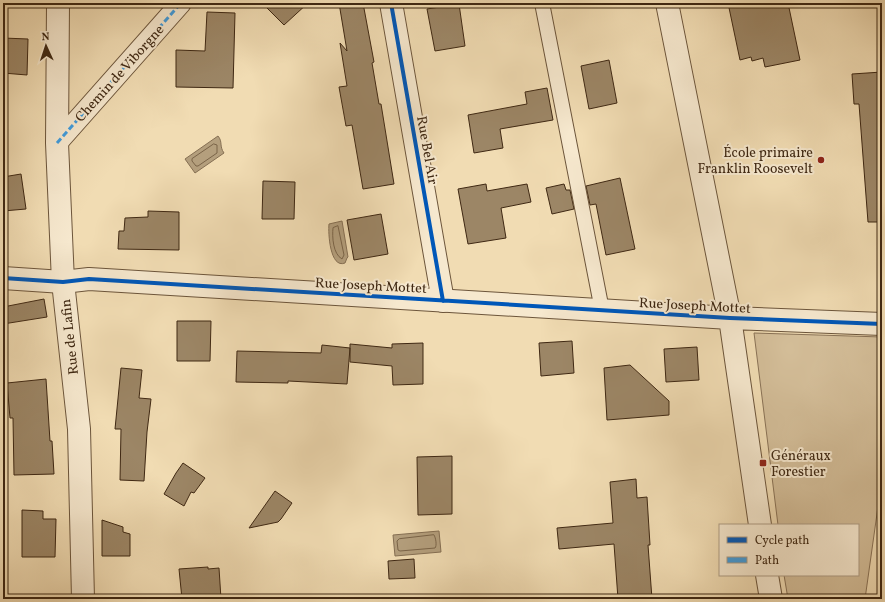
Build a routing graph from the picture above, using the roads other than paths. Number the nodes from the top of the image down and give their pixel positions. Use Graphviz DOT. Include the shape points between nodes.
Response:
graph roads {
  1 [pos="58,3"];
  2 [pos="181,3"];
  3 [pos="391,3"];
  4 [pos="542,3"];
  5 [pos="667,3"];
  6 [pos="56,143"];
  7 [pos="3,278"];
  8 [pos="63,282"];
  9 [pos="443,301"];
  10 [pos="602,310"];
  11 [pos="730,318"];
  12 [pos="882,324"];
  13 [pos="760,524"];
  14 [pos="767,576"];
  15 [pos="83,599"];
  16 [pos="771,599"];
  1 -- 6 [label="street, Rue de Lafin"];
  2 -- 6 [label="street, Chemin de Viborgne"];
  3 -- 9 [label="street, Rue Bel Air"];
  4 -- 10 [label="lane"];
  5 -- 11 [label="street"];
  6 -- 8 [label="street, Rue de Lafin"];
  7 -- 8 [label="street, Rue Joseph Mottet"];
  8 -- 9 [label="street, Rue Joseph Mottet" via="89,280"];
  8 -- 15 [label="street, Rue de Lafin" via="79,429"];
  9 -- 10 [label="street, Rue Joseph Mottet"];
  10 -- 11 [label="street, Rue Joseph Mottet"];
  11 -- 12 [label="street, Rue Joseph Mottet"];
  11 -- 13 [label="street"];
  14 -- 16 [label="street"];
}
